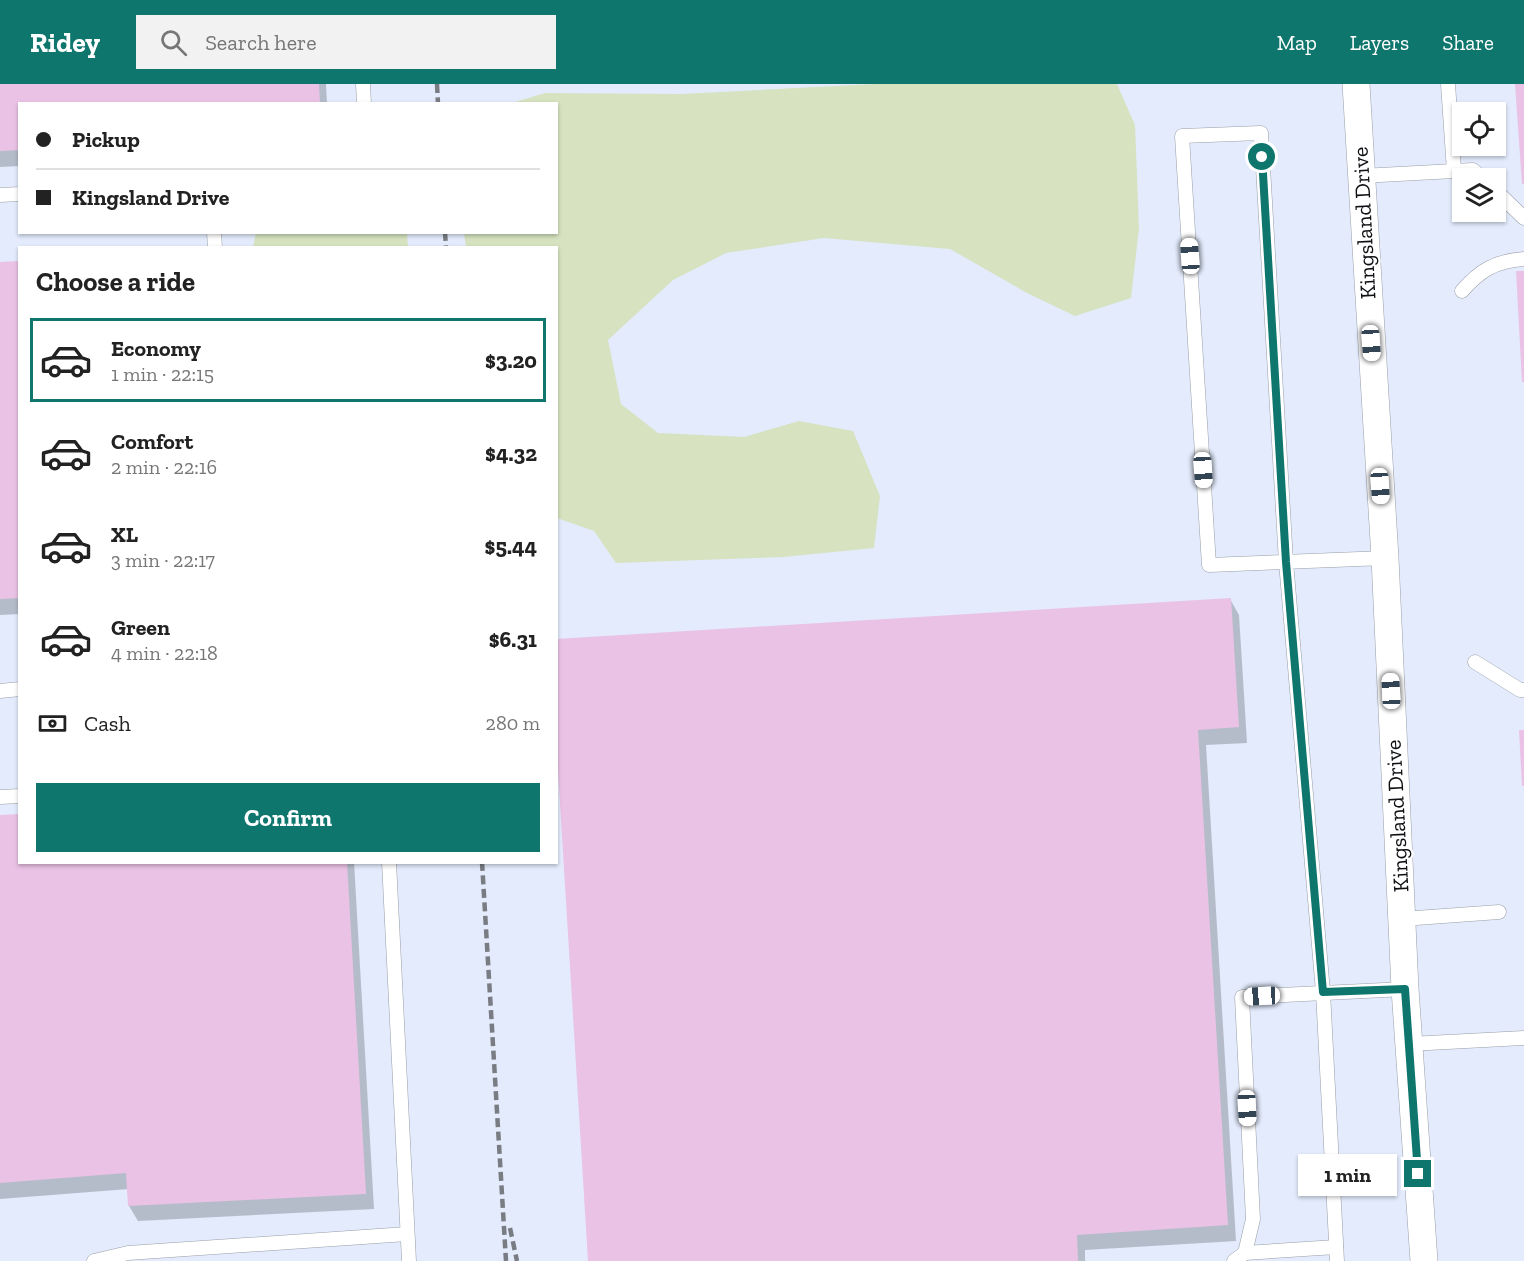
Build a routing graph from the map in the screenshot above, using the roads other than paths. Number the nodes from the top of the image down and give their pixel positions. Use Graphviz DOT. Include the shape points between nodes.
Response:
graph roads {
  1 [pos="363,84"];
  2 [pos="1356,84"];
  3 [pos="1448,84"];
  4 [pos="364,102"];
  5 [pos="1454,168"];
  6 [pos="1452,171"];
  7 [pos="1361,176"];
  8 [pos="18,194"];
  9 [pos="0,195"];
  10 [pos="1506,201"];
  11 [pos="1524,218"];
  12 [pos="1524,259"];
  13 [pos="1462,291"];
  14 [pos="1385,558"];
  15 [pos="1286,562"];
  16 [pos="1475,662"];
  17 [pos="18,689"];
  18 [pos="1524,690"];
  19 [pos="0,691"];
  20 [pos="18,796"];
  21 [pos="0,797"];
  22 [pos="389,864"];
  23 [pos="1498,912"];
  24 [pos="1402,919"];
  25 [pos="1405,989"];
  26 [pos="1323,992"];
  27 [pos="1524,1038"];
  28 [pos="1409,1044"];
  29 [pos="407,1234"];
  30 [pos="1336,1254"];
  31 [pos="1239,1257"];
  32 [pos="1267,1257"];
  33 [pos="94,1261"];
  34 [pos="409,1261"];
  35 [pos="1424,1261"];
  1 -- 4 [label="lane"];
  2 -- 7 [label="street, Kingsland Drive"];
  3 -- 5 [label="lane"];
  6 -- 7 [label="lane"];
  7 -- 14 [label="street, Kingsland Drive"];
  8 -- 9 [label="lane"];
  10 -- 11 [label="lane"];
  12 -- 13 [label="lane" via="1502,260 1477,274"];
  14 -- 15 [label="lane"];
  14 -- 24 [label="street, Kingsland Drive"];
  15 -- 15 [label="lane" via="1209,565 1182,136 1261,133"];
  15 -- 26 [label="lane"];
  16 -- 18 [label="lane"];
  17 -- 19 [label="lane"];
  20 -- 21 [label="lane"];
  22 -- 29 [label="lane"];
  23 -- 24 [label="lane"];
  24 -- 25 [label="street, Kingsland Drive"];
  25 -- 26 [label="lane"];
  25 -- 28 [label="street, Kingsland Drive"];
  26 -- 30 [label="lane"];
  26 -- 31 [label="lane" via="1242,997 1253,1219"];
  27 -- 28 [label="lane"];
  28 -- 35 [label="street, Kingsland Drive"];
  29 -- 33 [label="lane" via="128,1253"];
  29 -- 34 [label="lane"];
  30 -- 32 [label="lane"];
  31 -- 32 [label="lane"];
}
